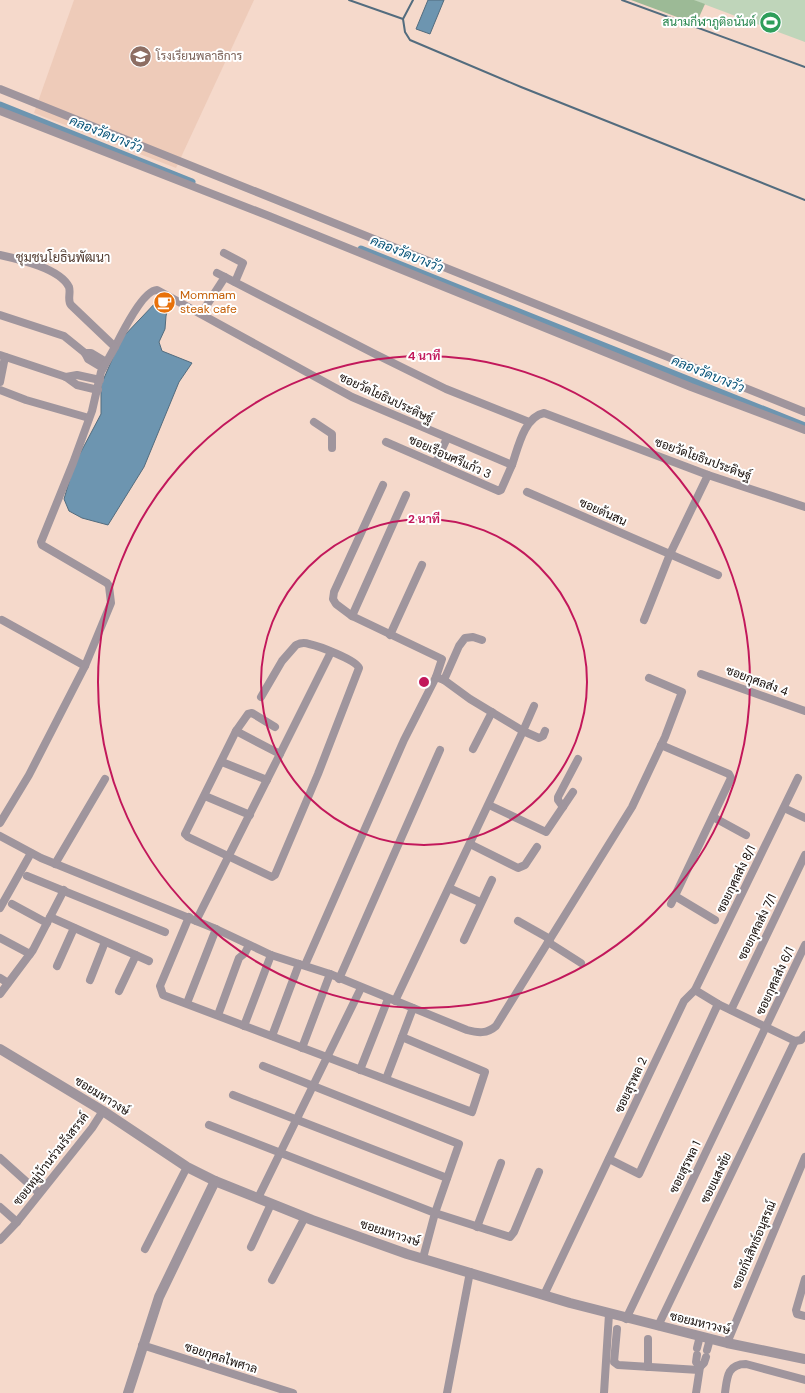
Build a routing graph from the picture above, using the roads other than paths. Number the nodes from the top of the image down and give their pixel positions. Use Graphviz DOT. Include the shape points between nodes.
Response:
graph roads {
  1 [pos="0,89"];
  2 [pos="0,111"];
  3 [pos="224,253"];
  4 [pos="0,255"];
  5 [pos="235,282"];
  6 [pos="201,314"];
  7 [pos="0,315"];
  8 [pos="115,347"];
  9 [pos="3,356"];
  10 [pos="104,365"];
  11 [pos="66,377"];
  12 [pos="100,380"];
  13 [pos="0,382"];
  14 [pos="0,390"];
  15 [pos="98,390"];
  16 [pos="805,412"];
  17 [pos="89,418"];
  18 [pos="314,422"];
  19 [pos="529,422"];
  20 [pos="805,430"];
  21 [pos="447,438"];
  22 [pos="386,442"];
  23 [pos="332,448"];
  24 [pos="436,462"];
  25 [pos="512,465"];
  26 [pos="708,475"];
  27 [pos="383,485"];
  28 [pos="527,492"];
  29 [pos="406,495"];
  30 [pos="805,507"];
  31 [pos="670,554"];
  32 [pos="422,565"];
  33 [pos="718,575"];
  34 [pos="352,616"];
  35 [pos="2,620"];
  36 [pos="644,620"];
  37 [pos="390,635"];
  38 [pos="482,640"];
  39 [pos="331,652"];
  40 [pos="85,666"];
  41 [pos="701,674"];
  42 [pos="436,677"];
  43 [pos="649,678"];
  44 [pos="444,680"];
  45 [pos="261,697"];
  46 [pos="534,706"];
  47 [pos="805,711"];
  48 [pos="492,712"];
  49 [pos="275,727"];
  50 [pos="236,731"];
  51 [pos="523,731"];
  52 [pos="545,731"];
  53 [pos="661,745"];
  54 [pos="473,749"];
  55 [pos="440,750"];
  56 [pos="280,754"];
  57 [pos="578,759"];
  58 [pos="222,762"];
  59 [pos="798,778"];
  60 [pos="105,779"];
  61 [pos="267,780"];
  62 [pos="573,792"];
  63 [pos="205,796"];
  64 [pos="489,805"];
  65 [pos="563,807"];
  66 [pos="784,808"];
  67 [pos="250,815"];
  68 [pos="713,817"];
  69 [pos="805,818"];
  70 [pos="0,823"];
  71 [pos="746,835"];
  72 [pos="0,836"];
  73 [pos="470,844"];
  74 [pos="537,847"];
  75 [pos="31,853"];
  76 [pos="805,855"];
  77 [pos="228,857"];
  78 [pos="55,864"];
  79 [pos="27,876"];
  80 [pos="492,880"];
  81 [pos="449,888"];
  82 [pos="64,890"];
  83 [pos="675,896"];
  84 [pos="480,902"];
  85 [pos="12,904"];
  86 [pos="671,904"];
  87 [pos="0,908"];
  88 [pos="192,919"];
  89 [pos="48,920"];
  90 [pos="715,920"];
  91 [pos="518,921"];
  92 [pos="74,928"];
  93 [pos="216,929"];
  94 [pos="165,932"];
  95 [pos="0,938"];
  96 [pos="464,940"];
  97 [pos="549,940"];
  98 [pos="105,942"];
  99 [pos="249,945"];
  100 [pos="805,945"];
  101 [pos="30,954"];
  102 [pos="136,955"];
  103 [pos="271,955"];
  104 [pos="149,961"];
  105 [pos="581,963"];
  106 [pos="302,965"];
  107 [pos="57,966"];
  108 [pos="330,974"];
  109 [pos="0,978"];
  110 [pos="339,979"];
  111 [pos="90,980"];
  112 [pos="8,983"];
  113 [pos="361,988"];
  114 [pos="695,990"];
  115 [pos="119,991"];
  116 [pos="0,994"];
  117 [pos="392,1000"];
  118 [pos="187,1003"];
  119 [pos="718,1004"];
  120 [pos="413,1008"];
  121 [pos="731,1010"];
  122 [pos="218,1015"];
  123 [pos="244,1026"];
  124 [pos="767,1026"];
  125 [pos="805,1035"];
  126 [pos="272,1036"];
  127 [pos="402,1037"];
  128 [pos="795,1041"];
  129 [pos="302,1048"];
  130 [pos="0,1049"];
  131 [pos="329,1058"];
  132 [pos="263,1066"];
  133 [pos="360,1070"];
  134 [pos="386,1079"];
  135 [pos="314,1087"];
  136 [pos="233,1095"];
  137 [pos="103,1111"];
  138 [pos="297,1120"];
  139 [pos="209,1125"];
  140 [pos="280,1154"];
  141 [pos="805,1157"];
  142 [pos="0,1158"];
  143 [pos="609,1159"];
  144 [pos="501,1163"];
  145 [pos="187,1166"];
  146 [pos="539,1172"];
  147 [pos="447,1178"];
  148 [pos="215,1181"];
  149 [pos="39,1193"];
  150 [pos="258,1198"];
  151 [pos="271,1204"];
  152 [pos="0,1207"];
  153 [pos="435,1213"];
  154 [pos="305,1217"];
  155 [pos="17,1222"];
  156 [pos="477,1227"];
  157 [pos="0,1240"];
  158 [pos="250,1247"];
  159 [pos="145,1249"];
  160 [pos="423,1258"];
  161 [pos="470,1272"];
  162 [pos="805,1279"];
  163 [pos="272,1280"];
  164 [pos="544,1295"];
  165 [pos="609,1314"];
  166 [pos="805,1316"];
  167 [pos="626,1319"];
  168 [pos="658,1326"];
  169 [pos="616,1329"];
  170 [pos="705,1337"];
  171 [pos="648,1339"];
  172 [pos="727,1343"];
  173 [pos="142,1345"];
  174 [pos="805,1359"];
  175 [pos="648,1367"];
  176 [pos="700,1368"];
  177 [pos="805,1380"];
  178 [pos="128,1393"];
  179 [pos="293,1393"];
  180 [pos="447,1393"];
  181 [pos="604,1393"];
  182 [pos="696,1393"];
  183 [pos="725,1393"];
  1 -- 16 [label="street"];
  2 -- 20 [label="street" via="269,216 691,387"];
  3 -- 5 [label="street" via="243,263"];
  4 -- 8 [label="street" via="35,264 63,281 69,288 71,306"];
  5 -- 6 [label="street" via="221,275"];
  5 -- 19 [label="street" via="446,389"];
  6 -- 8 [label="street, ซอยวัดโยธินประดิษฐ์" via="153,290 130,319"];
  6 -- 21 [label="street, ซอยวัดโยธินประดิษฐ์" via="352,397"];
  7 -- 10 [label="street" via="64,336 85,353 88,359"];
  8 -- 10 [label="street"];
  9 -- 11 [label="street"];
  9 -- 13 [label="street"];
  10 -- 12 [label="street"];
  11 -- 12 [label="street" via="77,375"];
  11 -- 15 [label="street" via="77,385"];
  12 -- 15 [label="street"];
  14 -- 17 [label="street"];
  15 -- 17 [label="street"];
  17 -- 40 [label="street" via="41,542 42,545 105,581 109,586 111,603"];
  18 -- 23 [label="street" via="332,434"];
  19 -- 25 [label="street"];
  19 -- 26 [label="street, ซอยวัดโยธินประดิษฐ์" via="538,414 546,414"];
  21 -- 24 [label="street"];
  21 -- 25 [label="street, ซอยวัดโยธินประดิษฐ์"];
  22 -- 24 [label="street, ซอยเรือนศรีแก้ว 3"];
  24 -- 25 [label="street, ซอยเรือนศรีแก้ว 3" via="500,491"];
  26 -- 30 [label="street, ซอยวัดโยธินประดิษฐ์"];
  26 -- 31 [label="street"];
  27 -- 34 [label="street" via="334,592 333,599 336,604"];
  28 -- 31 [label="street, ซอยต้นสน"];
  29 -- 34 [label="street"];
  31 -- 33 [label="street, ซอยต้นสน"];
  31 -- 36 [label="street"];
  32 -- 37 [label="street"];
  34 -- 37 [label="street"];
  35 -- 40 [label="street"];
  37 -- 42 [label="street" via="442,659"];
  38 -- 44 [label="street" via="465,638"];
  39 -- 45 [label="street" via="308,643 296,645 282,661"];
  39 -- 56 [label="street"];
  39 -- 77 [label="street" via="356,664 359,671 275,875 269,876"];
  40 -- 70 [label="street" via="29,775"];
  41 -- 47 [label="street, ซอยกุศลส่ง 4"];
  42 -- 44 [label="street"];
  42 -- 106 [label="street" via="401,747"];
  43 -- 53 [label="street" via="682,692"];
  44 -- 48 [label="street"];
  46 -- 51 [label="street"];
  48 -- 51 [label="street"];
  48 -- 54 [label="street"];
  49 -- 50 [label="street" via="251,713"];
  50 -- 56 [label="street"];
  50 -- 58 [label="street"];
  51 -- 52 [label="street" via="540,738"];
  51 -- 64 [label="street"];
  53 -- 68 [label="street" via="731,776 731,781"];
  53 -- 97 [label="street" via="632,807"];
  55 -- 110 [label="street"];
  56 -- 61 [label="street"];
  57 -- 65 [label="street" via="558,797"];
  58 -- 61 [label="street"];
  58 -- 63 [label="street"];
  59 -- 66 [label="street, ซอยกุศลส่ง 8/1"];
  60 -- 78 [label="street"];
  61 -- 67 [label="street"];
  62 -- 65 [label="street"];
  63 -- 67 [label="street"];
  63 -- 77 [label="street" via="185,835"];
  64 -- 65 [label="street" via="546,832"];
  64 -- 73 [label="street"];
  66 -- 69 [label="street"];
  66 -- 114 [label="street, ซอยกุศลส่ง 8/1"];
  67 -- 77 [label="street"];
  68 -- 71 [label="street"];
  68 -- 83 [label="street"];
  72 -- 75 [label="street"];
  73 -- 74 [label="street" via="518,868 525,865"];
  73 -- 81 [label="street"];
  75 -- 78 [label="street"];
  75 -- 87 [label="street"];
  76 -- 121 [label="street, ซอยกุศลส่ง 7/1"];
  77 -- 88 [label="street"];
  78 -- 88 [label="street"];
  79 -- 82 [label="street"];
  80 -- 84 [label="street"];
  81 -- 84 [label="street"];
  81 -- 117 [label="street"];
  82 -- 89 [label="street"];
  82 -- 94 [label="street"];
  83 -- 86 [label="street"];
  83 -- 90 [label="street"];
  84 -- 96 [label="street"];
  85 -- 89 [label="street"];
  88 -- 93 [label="street"];
  88 -- 118 [label="street" via="160,986 164,995"];
  89 -- 92 [label="street"];
  89 -- 101 [label="street"];
  91 -- 97 [label="street"];
  92 -- 98 [label="street"];
  92 -- 107 [label="street"];
  93 -- 99 [label="street"];
  93 -- 118 [label="street"];
  95 -- 101 [label="street"];
  97 -- 105 [label="street"];
  97 -- 120 [label="street" via="492,1030 478,1033 467,1030"];
  98 -- 102 [label="street"];
  98 -- 111 [label="street"];
  99 -- 103 [label="street"];
  99 -- 122 [label="street" via="239,958"];
  100 -- 124 [label="street, ซอยกุศลส่ง 6/1"];
  101 -- 112 [label="street"];
  102 -- 104 [label="street"];
  102 -- 115 [label="street"];
  103 -- 106 [label="street"];
  103 -- 123 [label="street"];
  106 -- 108 [label="street"];
  106 -- 126 [label="street"];
  108 -- 110 [label="street"];
  108 -- 129 [label="street"];
  109 -- 112 [label="street"];
  110 -- 113 [label="street"];
  112 -- 116 [label="street"];
  113 -- 117 [label="street"];
  113 -- 131 [label="street"];
  114 -- 119 [label="street"];
  114 -- 143 [label="street, ซอยสุรพล 2" via="684,1001"];
  117 -- 120 [label="street"];
  117 -- 133 [label="street"];
  118 -- 122 [label="street"];
  119 -- 121 [label="street"];
  119 -- 143 [label="street" via="638,1174"];
  120 -- 127 [label="street"];
  121 -- 124 [label="street"];
  122 -- 123 [label="street"];
  123 -- 126 [label="street"];
  124 -- 128 [label="street"];
  124 -- 167 [label="street, ซอยสุรพล 1"];
  125 -- 128 [label="street" via="801,1040"];
  126 -- 129 [label="street"];
  127 -- 134 [label="street"];
  127 -- 134 [label="street" via="485,1072 473,1110 469,1112"];
  128 -- 168 [label="street, ซอยแสงชัย"];
  129 -- 131 [label="street"];
  130 -- 137 [label="street, ซอยมหาวงษ์"];
  131 -- 133 [label="street"];
  131 -- 135 [label="street"];
  132 -- 135 [label="street"];
  133 -- 134 [label="street"];
  135 -- 138 [label="street"];
  135 -- 147 [label="street" via="459,1144"];
  136 -- 138 [label="street"];
  137 -- 145 [label="street, ซอยมหาวงษ์"];
  137 -- 149 [label="street, ซอยหมู่บ้านร่วมรังสรรค์"];
  138 -- 140 [label="street"];
  138 -- 147 [label="street"];
  139 -- 140 [label="street"];
  140 -- 150 [label="street"];
  140 -- 153 [label="street"];
  141 -- 172 [label="street, ซอยกันสิทธ์อนุสรณ์"];
  142 -- 149 [label="street"];
  143 -- 164 [label="street, ซอยสุรพล 2"];
  144 -- 156 [label="street"];
  145 -- 148 [label="street, ซอยมหาวงษ์"];
  145 -- 159 [label="street"];
  146 -- 156 [label="street" via="512,1235 506,1236"];
  147 -- 153 [label="street"];
  148 -- 150 [label="street, ซอยมหาวงษ์"];
  148 -- 173 [label="street" via="159,1297"];
  149 -- 155 [label="street, ซอยหมู่บ้านร่วมรังสรรค์"];
  150 -- 151 [label="street, ซอยมหาวงษ์"];
  151 -- 154 [label="street, ซอยมหาวงษ์"];
  151 -- 158 [label="street"];
  152 -- 155 [label="street"];
  153 -- 156 [label="street"];
  153 -- 160 [label="street"];
  154 -- 160 [label="street, ซอยมหาวงษ์"];
  154 -- 163 [label="street"];
  155 -- 157 [label="street, ซอยหมู่บ้านร่วมรังสรรค์"];
  160 -- 161 [label="street, ซอยมหาวงษ์"];
  161 -- 164 [label="street, ซอยมหาวงษ์"];
  161 -- 180 [label="street"];
  162 -- 166 [label="street" via="796,1310 797,1314"];
  164 -- 165 [label="street, ซอยมหาวงษ์"];
  165 -- 167 [label="street, ซอยมหาวงษ์"];
  165 -- 181 [label="street"];
  167 -- 168 [label="street, ซอยมหาวงษ์"];
  168 -- 170 [label="street, ซอยมหาวงษ์"];
  169 -- 175 [label="street" via="615,1363"];
  170 -- 172 [label="street, ซอยมหาวงษ์"];
  170 -- 176 [label="street" via="707,1353"];
  170 -- 176 [label="street" via="697,1351 696,1362"];
  171 -- 175 [label="street"];
  172 -- 174 [label="street, ซอยมหาวงษ์"];
  173 -- 178 [label="street"];
  173 -- 179 [label="street, ซอยกุศลไพศาล"];
  175 -- 176 [label="street"];
  176 -- 182 [label="street"];
  177 -- 183 [label="street" via="739,1364 731,1369"];
}
